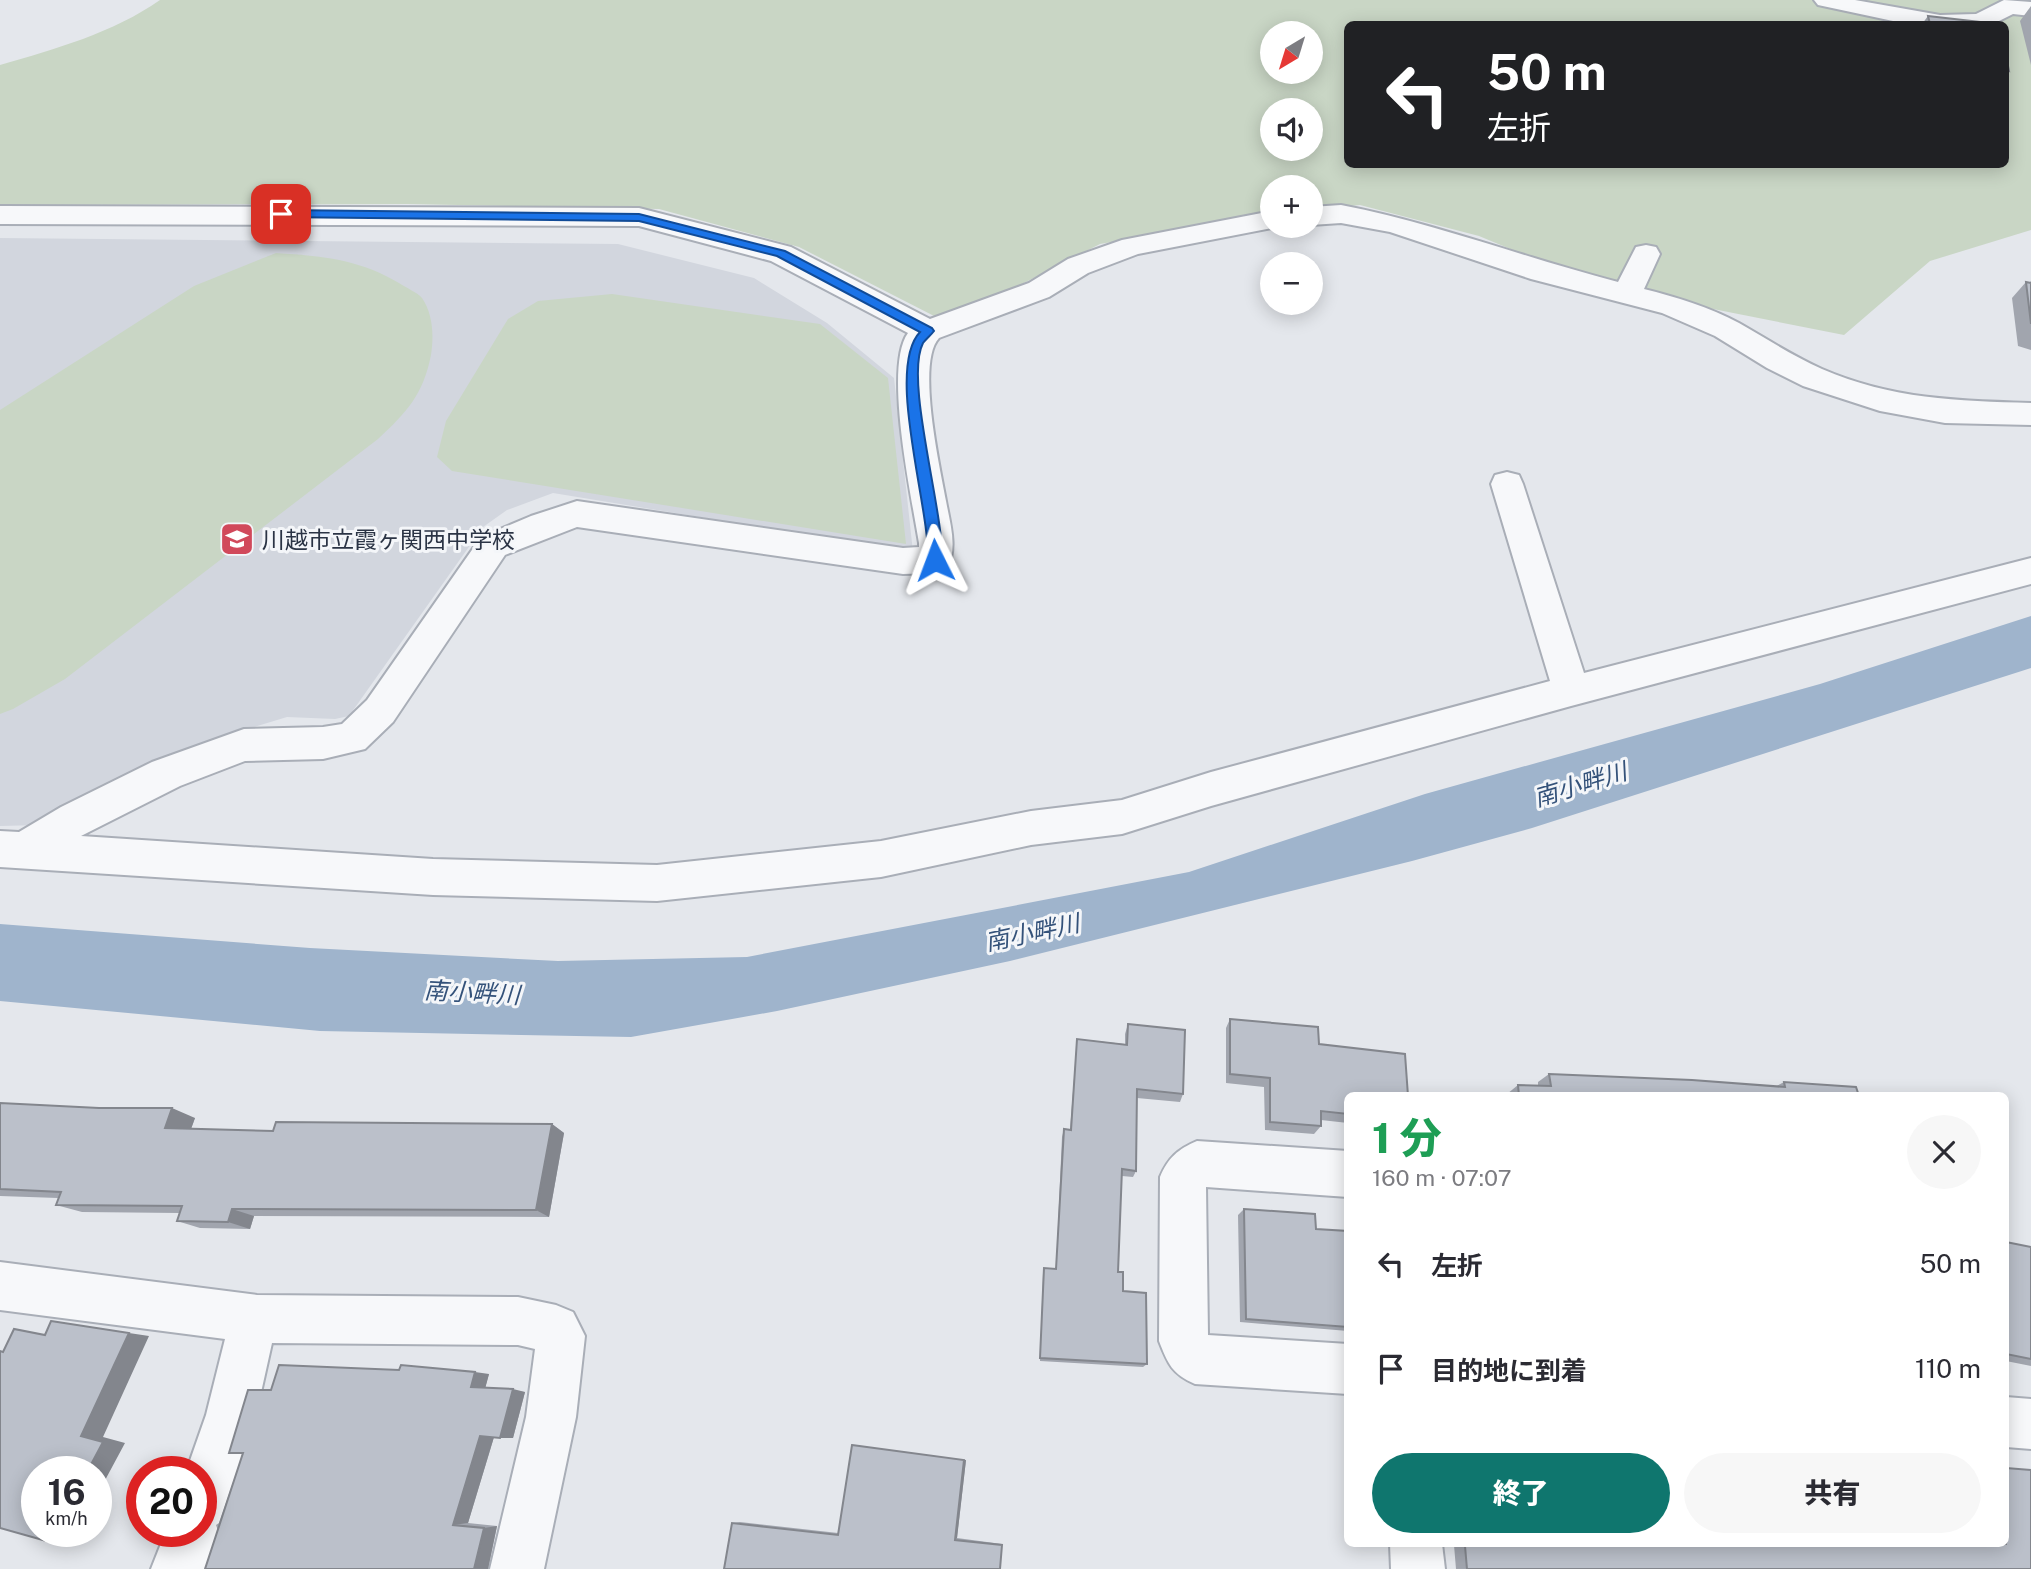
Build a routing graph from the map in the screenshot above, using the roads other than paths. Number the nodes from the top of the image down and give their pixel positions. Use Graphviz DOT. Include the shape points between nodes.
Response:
graph roads {
  1 [pos="1826,0"];
  2 [pos="2031,9"];
  3 [pos="1933,21"];
  4 [pos="1981,21"];
  5 [pos="0,215"];
  6 [pos="1323,215"];
  7 [pos="1260,222"];
  8 [pos="1646,254"];
  9 [pos="1627,293"];
  10 [pos="928,331"];
  11 [pos="2031,414"];
  12 [pos="1507,484"];
  13 [pos="2031,571"];
  14 [pos="1571,691"];
  15 [pos="12,849"];
  16 [pos="1344,1174"];
  17 [pos="0,1286"];
  18 [pos="257,1319"];
  19 [pos="1344,1369"];
  20 [pos="2009,1422"];
  21 [pos="2031,1424"];
  22 [pos="217,1457"];
  23 [pos="186,1547"];
  24 [pos="1416,1547"];
  25 [pos="178,1569"];
  26 [pos="517,1569"];
  27 [pos="1418,1569"];
  1 -- 3 [label="street"];
  2 -- 4 [label="street" via="2009,6"];
  5 -- 10 [label="street" via="639,217 781,254"];
  6 -- 9 [label="street" via="1395,224 1541,272"];
  7 -- 10 [label="street" via="1132,246 1078,267 1039,290"];
  8 -- 9 [label="street"];
  9 -- 11 [label="street" via="1726,328 1778,361 1880,400 1945,412"];
  10 -- 15 [label="street" via="917,342 912,371 935,560 903,561 577,514 543,524 493,547 380,711 352,738 244,745 166,774"];
  12 -- 14 [label="street"];
  13 -- 14 [label="street"];
  14 -- 15 [label="street" via="1122,817 1031,828 881,859 657,883 433,877"];
  16 -- 19 [label="street" via="1197,1164 1183,1177 1182,1341 1195,1359"];
  17 -- 18 [label="street"];
  18 -- 22 [label="street"];
  18 -- 26 [label="street" via="518,1321 556,1329 561,1336 551,1417"];
  20 -- 21 [label="street"];
  23 -- 25 [label="street"];
  24 -- 27 [label="street"];
}
